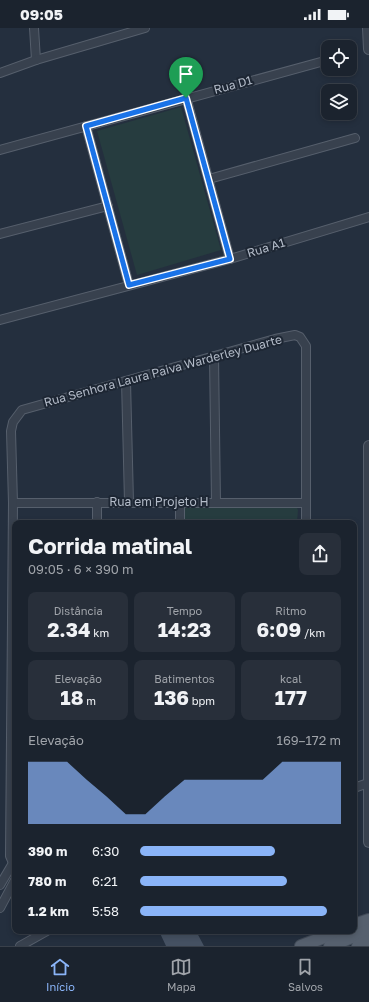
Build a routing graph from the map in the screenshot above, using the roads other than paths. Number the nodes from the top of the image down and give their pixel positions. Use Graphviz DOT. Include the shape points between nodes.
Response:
graph roads {
  1 [pos="34,28"];
  2 [pos="145,28"];
  3 [pos="368,28"];
  4 [pos="369,49"];
  5 [pos="36,60"];
  6 [pos="321,62"];
  7 [pos="0,73"];
  8 [pos="186,98"];
  9 [pos="86,126"];
  10 [pos="355,138"];
  11 [pos="0,150"];
  12 [pos="209,179"];
  13 [pos="108,206"];
  14 [pos="369,217"];
  15 [pos="0,234"];
  16 [pos="230,259"];
  17 [pos="129,285"];
  18 [pos="0,320"];
  19 [pos="214,356"];
  20 [pos="126,381"];
  21 [pos="369,446"];
  22 [pos="97,502"];
  23 [pos="129,502"];
  24 [pos="306,502"];
  25 [pos="13,503"];
  26 [pos="216,503"];
  27 [pos="180,504"];
  28 [pos="13,520"];
  29 [pos="97,520"];
  30 [pos="180,520"];
  31 [pos="306,520"];
  32 [pos="368,598"];
  33 [pos="12,621"];
  34 [pos="368,783"];
  35 [pos="357,787"];
  36 [pos="369,842"];
  37 [pos="12,860"];
  38 [pos="12,867"];
  39 [pos="0,885"];
  40 [pos="12,886"];
  41 [pos="0,908"];
  42 [pos="369,920"];
  43 [pos="357,925"];
  44 [pos="369,930"];
  45 [pos="42,934"];
  46 [pos="332,934"];
  47 [pos="369,941"];
  48 [pos="20,946"];
  49 [pos="301,946"];
  50 [pos="330,946"];
  51 [pos="358,946"];
  1 -- 5 [label="street"];
  2 -- 5 [label="street"];
  3 -- 4 [label="street"];
  5 -- 7 [label="street"];
  6 -- 8 [label="street, Rua D1"];
  8 -- 9 [label="street, Rua D1"];
  8 -- 12 [label="street"];
  9 -- 11 [label="street, Rua D1"];
  9 -- 13 [label="street"];
  10 -- 12 [label="street"];
  12 -- 16 [label="street"];
  13 -- 15 [label="street"];
  13 -- 17 [label="street"];
  14 -- 16 [label="street, Rua A1"];
  16 -- 17 [label="street, Rua A1"];
  17 -- 18 [label="street, Rua A1"];
  19 -- 20 [label="street, Rua Senhora Laura Paiva Warderley Duarte"];
  19 -- 24 [label="street, Rua Senhora Laura Paiva Warderley Duarte" via="295,335 304,340"];
  19 -- 26 [label="street"];
  20 -- 23 [label="street"];
  20 -- 25 [label="street, Rua Senhora Laura Paiva Warderley Duarte" via="22,410 13,422 11,431"];
  21 -- 32 [label="street"];
  22 -- 23 [label="street, Rua em Projeto H"];
  22 -- 25 [label="street, Rua em Projeto H"];
  22 -- 29 [label="street"];
  23 -- 27 [label="street, Rua em Projeto H"];
  24 -- 26 [label="street, Rua em Projeto H"];
  24 -- 31 [label="street"];
  25 -- 28 [label="street"];
  26 -- 27 [label="street, Rua em Projeto H"];
  27 -- 30 [label="street"];
  32 -- 34 [label="street"];
  33 -- 37 [label="street"];
  34 -- 35 [label="street"];
  34 -- 36 [label="street"];
  38 -- 39 [label="street"];
  40 -- 41 [label="street"];
  42 -- 43 [label="main road"];
  44 -- 50 [label="main road"];
  45 -- 48 [label="street"];
  46 -- 49 [label="main road"];
  47 -- 51 [label="main road"];
}
